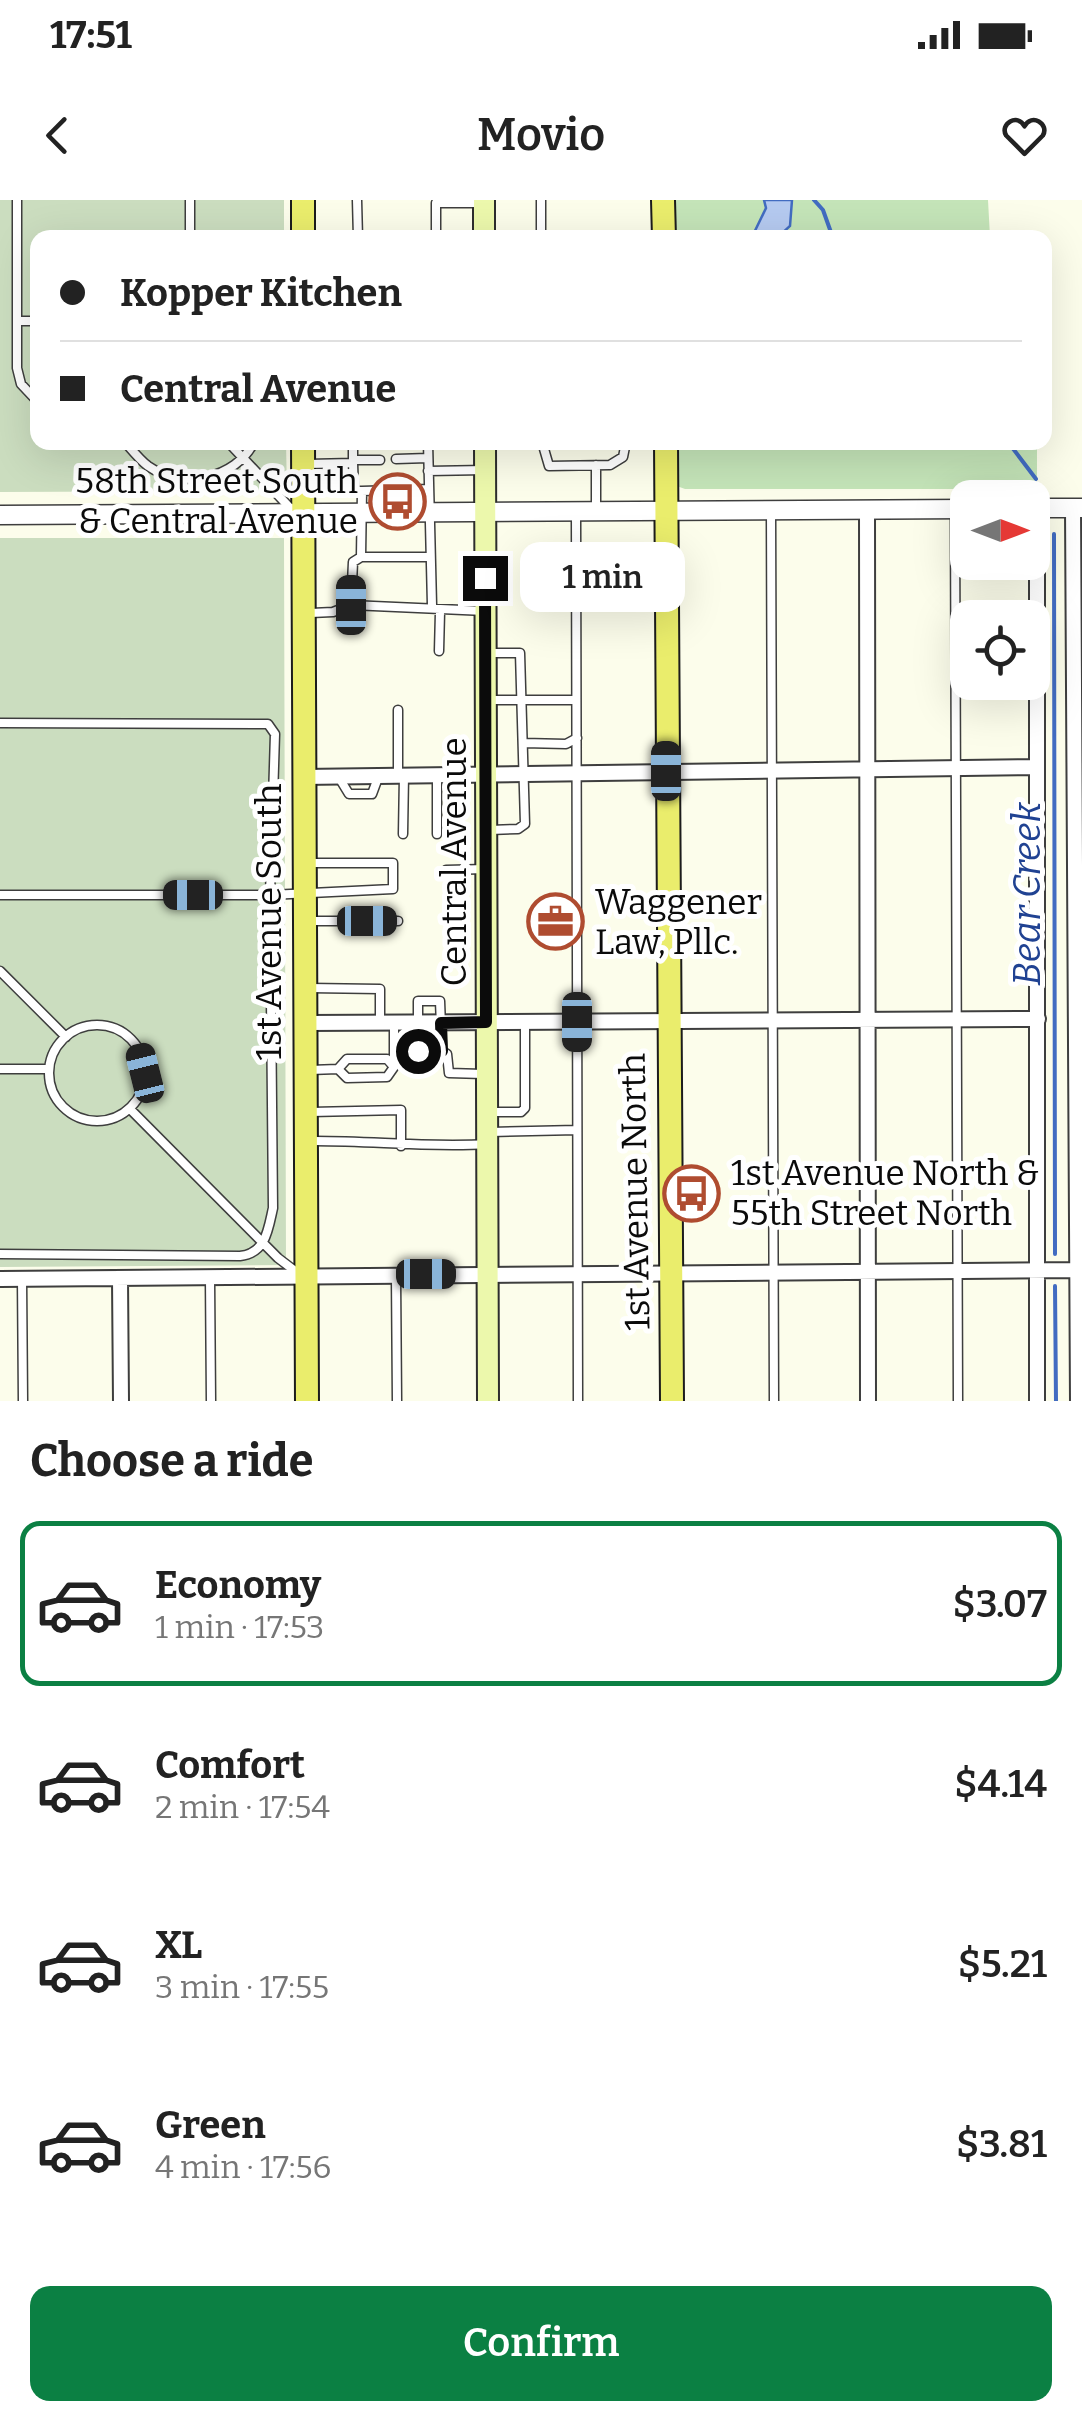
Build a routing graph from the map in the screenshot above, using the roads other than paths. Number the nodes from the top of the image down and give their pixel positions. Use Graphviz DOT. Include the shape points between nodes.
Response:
graph roads {
  1 [pos="17,200"];
  2 [pos="190,200"];
  3 [pos="303,200"];
  4 [pos="358,200"];
  5 [pos="541,200"];
  6 [pos="663,200"];
  7 [pos="484,201"];
  8 [pos="190,230"];
  9 [pos="303,230"];
  10 [pos="358,230"];
  11 [pos="436,230"];
  12 [pos="484,230"];
  13 [pos="541,230"];
  14 [pos="664,230"];
  15 [pos="30,321"];
  16 [pos="17,322"];
  17 [pos="30,394"];
  18 [pos="133,450"];
  19 [pos="236,450"];
  20 [pos="250,450"];
  21 [pos="353,450"];
  22 [pos="428,450"];
  23 [pos="485,450"];
  24 [pos="544,450"];
  25 [pos="623,450"];
  26 [pos="657,450"];
  27 [pos="666,450"];
  28 [pos="303,453"];
  29 [pos="428,458"];
  30 [pos="396,459"];
  31 [pos="245,460"];
  32 [pos="380,460"];
  33 [pos="353,462"];
  34 [pos="596,465"];
  35 [pos="485,470"];
  36 [pos="428,471"];
  37 [pos="429,490"];
  38 [pos="362,491"];
  39 [pos="1050,508"];
  40 [pos="1077,508"];
  41 [pos="867,509"];
  42 [pos="950,509"];
  43 [pos="771,511"];
  44 [pos="667,512"];
  45 [pos="576,513"];
  46 [pos="596,513"];
  47 [pos="300,514"];
  48 [pos="361,514"];
  49 [pos="429,514"];
  50 [pos="485,514"];
  51 [pos="0,515"];
  52 [pos="361,557"];
  53 [pos="429,557"];
  54 [pos="959,580"];
  55 [pos="1036,580"];
  56 [pos="351,605"];
  57 [pos="436,609"];
  58 [pos="485,611"];
  59 [pos="310,613"];
  60 [pos="302,646"];
  61 [pos="440,650"];
  62 [pos="486,653"];
  63 [pos="486,700"];
  64 [pos="576,700"];
  65 [pos="520,701"];
  66 [pos="398,710"];
  67 [pos="0,723"];
  68 [pos="577,738"];
  69 [pos="524,743"];
  70 [pos="954,767"];
  71 [pos="1037,767"];
  72 [pos="1079,767"];
  73 [pos="867,768"];
  74 [pos="772,769"];
  75 [pos="666,771"];
  76 [pos="577,772"];
  77 [pos="526,773"];
  78 [pos="437,774"];
  79 [pos="486,774"];
  80 [pos="401,775"];
  81 [pos="303,776"];
  82 [pos="486,830"];
  83 [pos="404,834"];
  84 [pos="437,834"];
  85 [pos="304,863"];
  86 [pos="486,868"];
  87 [pos="446,870"];
  88 [pos="304,892"];
  89 [pos="0,895"];
  90 [pos="270,895"];
  91 [pos="304,921"];
  92 [pos="398,921"];
  93 [pos="0,972"];
  94 [pos="305,988"];
  95 [pos="1038,1019"];
  96 [pos="956,1020"];
  97 [pos="1079,1020"];
  98 [pos="668,1021"];
  99 [pos="772,1021"];
  100 [pos="486,1022"];
  101 [pos="525,1022"];
  102 [pos="577,1022"];
  103 [pos="868,1022"];
  104 [pos="306,1023"];
  105 [pos="387,1023"];
  106 [pos="418,1023"];
  107 [pos="441,1023"];
  108 [pos="66,1037"];
  109 [pos="394,1051"];
  110 [pos="442,1051"];
  111 [pos="394,1067"];
  112 [pos="0,1068"];
  113 [pos="49,1069"];
  114 [pos="338,1069"];
  115 [pos="305,1070"];
  116 [pos="487,1074"];
  117 [pos="131,1110"];
  118 [pos="305,1112"];
  119 [pos="487,1130"];
  120 [pos="577,1130"];
  121 [pos="305,1141"];
  122 [pos="404,1146"];
  123 [pos="263,1244"];
  124 [pos="0,1254"];
  125 [pos="959,1270"];
  126 [pos="1037,1270"];
  127 [pos="1080,1270"];
  128 [pos="672,1271"];
  129 [pos="773,1271"];
  130 [pos="578,1272"];
  131 [pos="868,1272"];
  132 [pos="396,1274"];
  133 [pos="487,1274"];
  134 [pos="0,1279"];
  135 [pos="22,1279"];
  136 [pos="120,1279"];
  137 [pos="210,1279"];
  138 [pos="307,1279"];
  139 [pos="23,1401"];
  140 [pos="121,1401"];
  141 [pos="211,1401"];
  142 [pos="307,1401"];
  143 [pos="397,1401"];
  144 [pos="488,1401"];
  145 [pos="578,1401"];
  146 [pos="672,1401"];
  147 [pos="774,1401"];
  148 [pos="868,1401"];
  149 [pos="958,1401"];
  150 [pos="1037,1401"];
  151 [pos="1078,1401"];
  1 -- 16 [label="lane"];
  2 -- 8 [label="lane"];
  3 -- 9 [label="main road"];
  4 -- 10 [label="lane"];
  5 -- 13 [label="lane"];
  6 -- 14 [label="main road"];
  7 -- 11 [label="lane" via="436,202"];
  7 -- 12 [label="main road"];
  15 -- 16 [label="lane"];
  16 -- 17 [label="lane" via="21,384"];
  18 -- 31 [label="lane" via="150,468 176,476 226,473"];
  19 -- 31 [label="lane"];
  20 -- 31 [label="lane"];
  21 -- 33 [label="lane"];
  22 -- 29 [label="lane"];
  23 -- 35 [label="main road, Central Avenue"];
  24 -- 34 [label="lane" via="549,466"];
  25 -- 34 [label="lane" via="618,461"];
  26 -- 44 [label="lane" via="657,489"];
  27 -- 44 [label="main road, 1st Avenue North"];
  28 -- 33 [label="lane"];
  28 -- 47 [label="main road, 1st Avenue South"];
  29 -- 30 [label="lane"];
  29 -- 36 [label="lane"];
  31 -- 47 [label="lane"];
  32 -- 33 [label="lane"];
  33 -- 38 [label="lane" via="354,491"];
  34 -- 46 [label="lane"];
  35 -- 36 [label="lane"];
  35 -- 50 [label="main road, Central Avenue"];
  36 -- 37 [label="lane"];
  37 -- 38 [label="lane"];
  37 -- 49 [label="lane"];
  38 -- 48 [label="lane"];
  39 -- 40 [label="street"];
  40 -- 72 [label="street"];
  41 -- 42 [label="street"];
  41 -- 43 [label="street"];
  41 -- 73 [label="street"];
  43 -- 44 [label="street"];
  43 -- 74 [label="lane"];
  44 -- 46 [label="street"];
  44 -- 75 [label="main road, 1st Avenue North"];
  45 -- 46 [label="street"];
  45 -- 50 [label="street"];
  45 -- 64 [label="lane"];
  47 -- 48 [label="street"];
  47 -- 51 [label="street"];
  47 -- 59 [label="lane" via="312,547"];
  47 -- 60 [label="main road, 1st Avenue South"];
  48 -- 49 [label="street"];
  48 -- 52 [label="lane"];
  49 -- 50 [label="street"];
  49 -- 53 [label="lane"];
  50 -- 58 [label="main road, Central Avenue"];
  52 -- 53 [label="lane"];
  52 -- 56 [label="lane" via="352,562"];
  53 -- 57 [label="lane"];
  54 -- 70 [label="lane"];
  55 -- 71 [label="street"];
  56 -- 57 [label="lane"];
  56 -- 59 [label="lane"];
  57 -- 58 [label="lane"];
  57 -- 61 [label="lane"];
  58 -- 62 [label="main road, Central Avenue"];
  59 -- 60 [label="lane"];
  60 -- 81 [label="main road, 1st Avenue South"];
  62 -- 63 [label="main road, Central Avenue"];
  62 -- 65 [label="lane" via="520,654"];
  63 -- 65 [label="lane"];
  63 -- 79 [label="main road, Central Avenue"];
  64 -- 65 [label="lane"];
  64 -- 68 [label="lane"];
  65 -- 69 [label="lane"];
  66 -- 80 [label="lane"];
  67 -- 90 [label="lane" via="268,724 275,734"];
  68 -- 69 [label="lane"];
  68 -- 76 [label="lane"];
  69 -- 77 [label="lane"];
  70 -- 71 [label="street"];
  70 -- 73 [label="street"];
  70 -- 96 [label="lane"];
  71 -- 95 [label="street"];
  72 -- 97 [label="street"];
  73 -- 74 [label="street"];
  73 -- 103 [label="street"];
  74 -- 75 [label="street"];
  74 -- 99 [label="lane"];
  75 -- 76 [label="street"];
  75 -- 98 [label="main road, 1st Avenue North"];
  76 -- 77 [label="street"];
  76 -- 102 [label="lane"];
  77 -- 79 [label="street"];
  77 -- 82 [label="lane" via="525,824"];
  78 -- 79 [label="street"];
  78 -- 80 [label="street"];
  78 -- 84 [label="lane"];
  79 -- 82 [label="main road, Central Avenue"];
  80 -- 81 [label="street"];
  80 -- 83 [label="lane"];
  81 -- 85 [label="main road, 1st Avenue South"];
  82 -- 86 [label="main road, Central Avenue"];
  85 -- 88 [label="main road, 1st Avenue South"];
  85 -- 88 [label="lane" via="393,863 393,889"];
  86 -- 87 [label="lane"];
  86 -- 100 [label="main road, Central Avenue"];
  88 -- 90 [label="lane"];
  88 -- 91 [label="main road, 1st Avenue South"];
  89 -- 90 [label="lane"];
  90 -- 123 [label="lane" via="273,1208"];
  91 -- 92 [label="lane"];
  91 -- 94 [label="main road, 1st Avenue South"];
  93 -- 108 [label="lane"];
  94 -- 104 [label="main road, 1st Avenue South"];
  94 -- 105 [label="lane" via="380,989"];
  95 -- 96 [label="street"];
  95 -- 126 [label="street"];
  96 -- 103 [label="street"];
  96 -- 125 [label="lane"];
  97 -- 127 [label="street"];
  98 -- 99 [label="street"];
  98 -- 102 [label="street"];
  98 -- 128 [label="main road, 1st Avenue North"];
  99 -- 103 [label="street"];
  99 -- 129 [label="lane"];
  100 -- 101 [label="street"];
  100 -- 107 [label="street"];
  100 -- 116 [label="main road, Central Avenue"];
  101 -- 102 [label="street"];
  101 -- 119 [label="lane" via="525,1108"];
  102 -- 120 [label="lane"];
  103 -- 131 [label="street"];
  104 -- 105 [label="street"];
  104 -- 115 [label="main road, 1st Avenue South"];
  105 -- 106 [label="street"];
  105 -- 109 [label="lane"];
  106 -- 107 [label="street"];
  106 -- 107 [label="lane" via="418,1001 440,1001"];
  107 -- 110 [label="lane"];
  108 -- 113 [label="lane"];
  108 -- 117 [label="lane" via="86,1026 107,1026 132,1041 145,1073"];
  109 -- 110 [label="lane"];
  109 -- 111 [label="lane"];
  110 -- 116 [label="lane" via="448,1073"];
  111 -- 114 [label="lane" via="387,1058 348,1059"];
  111 -- 114 [label="lane" via="387,1077 348,1078"];
  112 -- 113 [label="lane"];
  113 -- 117 [label="lane" via="57,1101 72,1114 90,1121"];
  114 -- 115 [label="lane"];
  115 -- 118 [label="main road, 1st Avenue South"];
  116 -- 119 [label="main road, Central Avenue"];
  117 -- 123 [label="lane"];
  118 -- 121 [label="main road, 1st Avenue South"];
  118 -- 122 [label="lane" via="400,1110"];
  119 -- 120 [label="lane"];
  119 -- 122 [label="lane"];
  119 -- 133 [label="main road, Central Avenue"];
  120 -- 130 [label="lane"];
  121 -- 122 [label="lane"];
  121 -- 138 [label="main road, 1st Avenue South"];
  123 -- 124 [label="lane" via="240,1256"];
  123 -- 138 [label="lane"];
  125 -- 126 [label="street"];
  125 -- 131 [label="street"];
  125 -- 149 [label="lane"];
  126 -- 127 [label="street"];
  126 -- 150 [label="street"];
  127 -- 151 [label="street"];
  128 -- 129 [label="street"];
  128 -- 130 [label="street"];
  128 -- 146 [label="main road, 1st Avenue North"];
  129 -- 131 [label="street"];
  129 -- 147 [label="lane"];
  130 -- 133 [label="street"];
  130 -- 145 [label="lane"];
  131 -- 148 [label="street"];
  132 -- 133 [label="street"];
  132 -- 138 [label="street"];
  132 -- 143 [label="lane"];
  133 -- 144 [label="main road, Central Avenue"];
  134 -- 135 [label="street"];
  135 -- 136 [label="street"];
  135 -- 139 [label="lane"];
  136 -- 137 [label="street"];
  136 -- 140 [label="street"];
  137 -- 138 [label="street"];
  137 -- 141 [label="lane"];
  138 -- 142 [label="main road, 1st Avenue South"];
}
